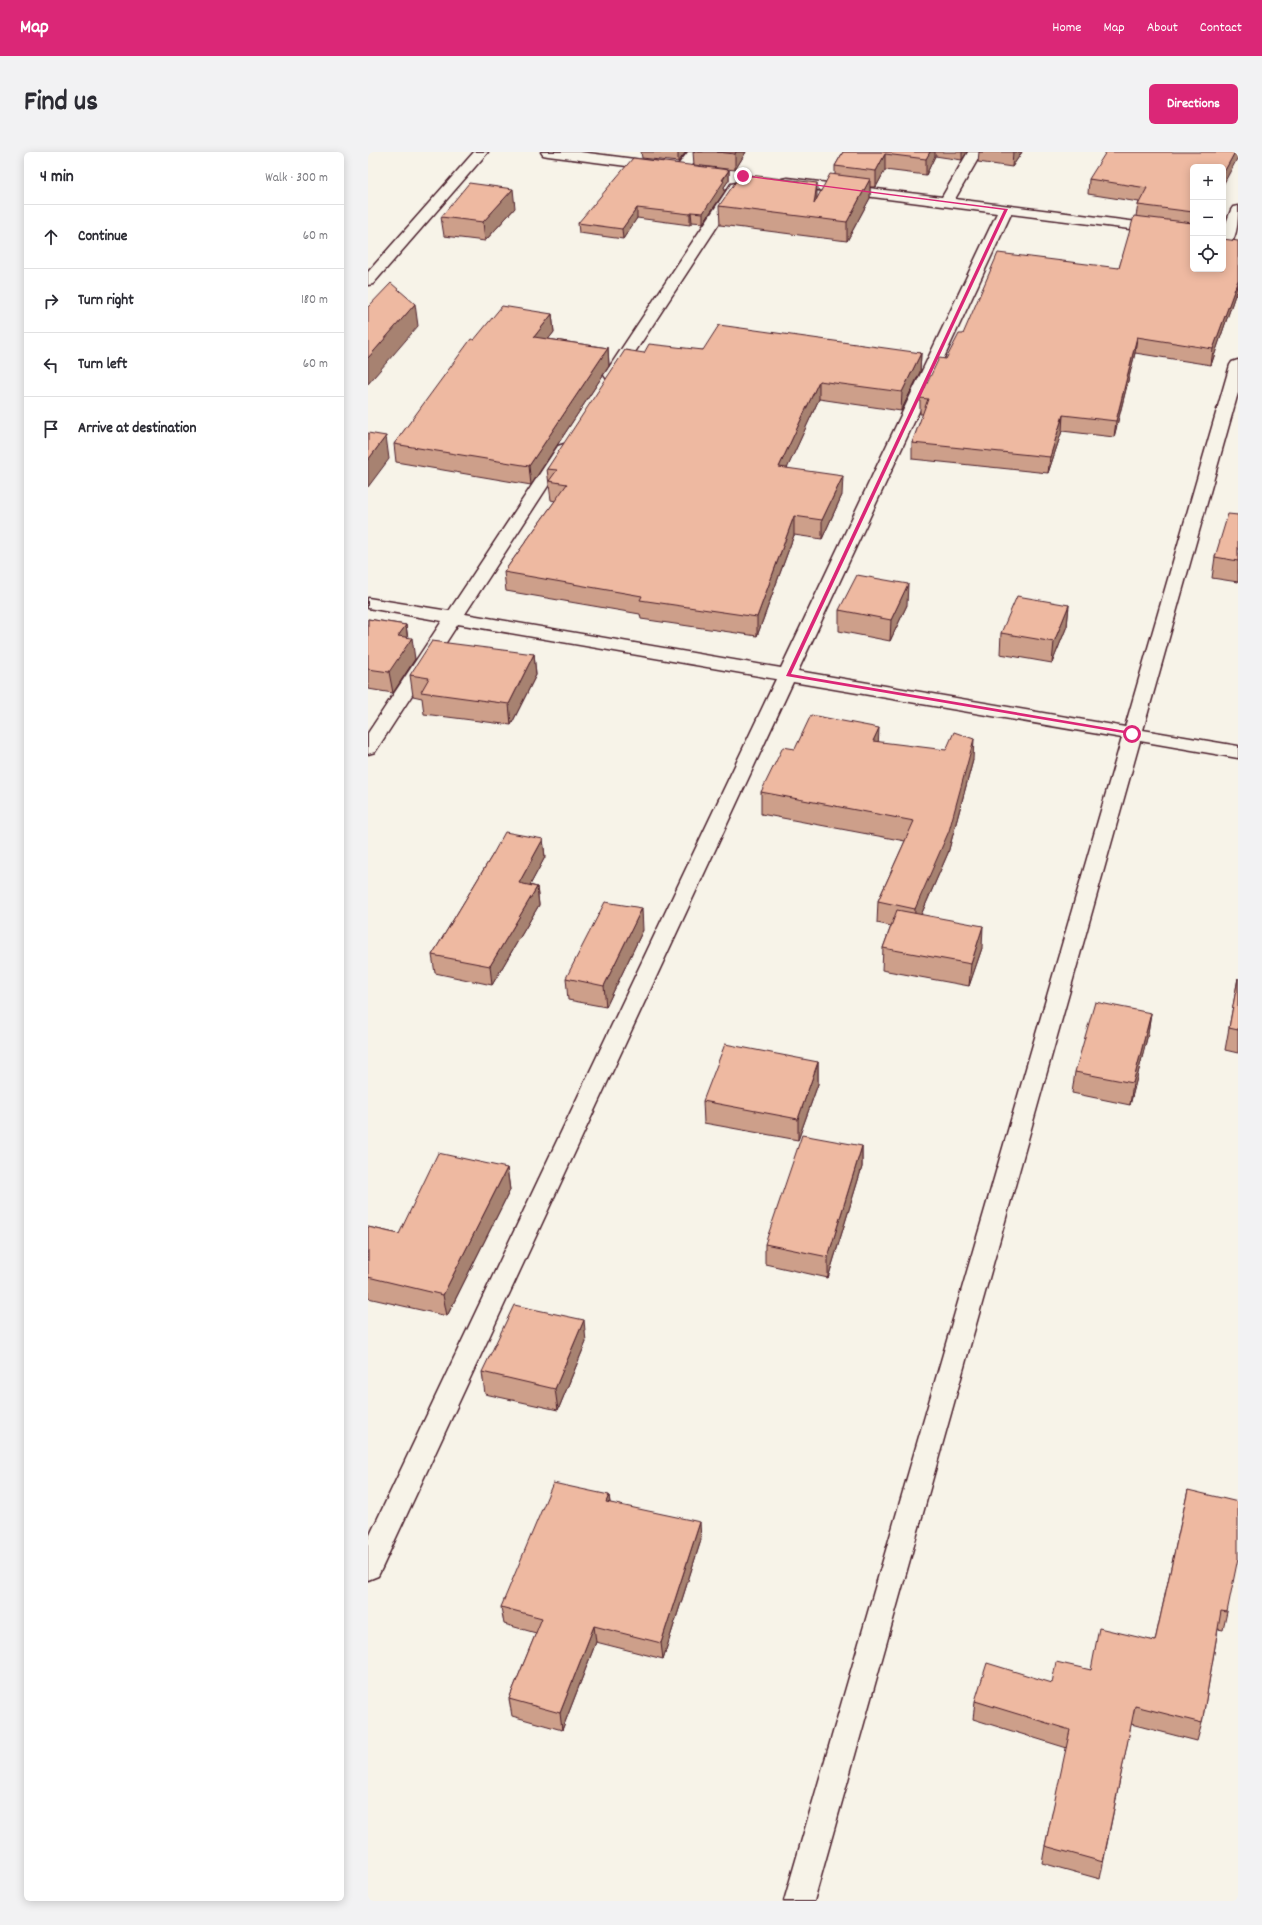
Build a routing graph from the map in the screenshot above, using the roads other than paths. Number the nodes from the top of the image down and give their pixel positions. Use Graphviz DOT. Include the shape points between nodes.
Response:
graph roads {
  1 [pos="481,152"];
  2 [pos="548,152"];
  3 [pos="695,152"];
  4 [pos="975,152"];
  5 [pos="682,169"];
  6 [pos="697,171"];
  7 [pos="728,174"];
  8 [pos="774,180"];
  9 [pos="946,202"];
  10 [pos="1006,209"];
  11 [pos="1238,210"];
  12 [pos="1190,233"];
  13 [pos="1230,238"];
  14 [pos="368,281"];
  15 [pos="1238,365"];
  16 [pos="602,390"];
  17 [pos="572,437"];
  18 [pos="368,603"];
  19 [pos="453,618"];
  20 [pos="788,675"];
  21 [pos="1132,734"];
  22 [pos="368,748"];
  23 [pos="1238,752"];
  24 [pos="368,1568"];
  25 [pos="799,1901"];
  1 -- 14 [label="street"];
  2 -- 5 [label="street"];
  3 -- 5 [label="street"];
  4 -- 9 [label="street"];
  5 -- 6 [label="street"];
  7 -- 16 [label="street" via="743,176"];
  8 -- 9 [label="street"];
  9 -- 10 [label="street"];
  10 -- 12 [label="street"];
  10 -- 20 [label="street"];
  11 -- 13 [label="street"];
  15 -- 21 [label="street"];
  17 -- 19 [label="street"];
  18 -- 19 [label="street"];
  19 -- 20 [label="street"];
  19 -- 22 [label="street"];
  20 -- 21 [label="street"];
  20 -- 24 [label="street"];
  21 -- 23 [label="street"];
  21 -- 25 [label="street"];
}
